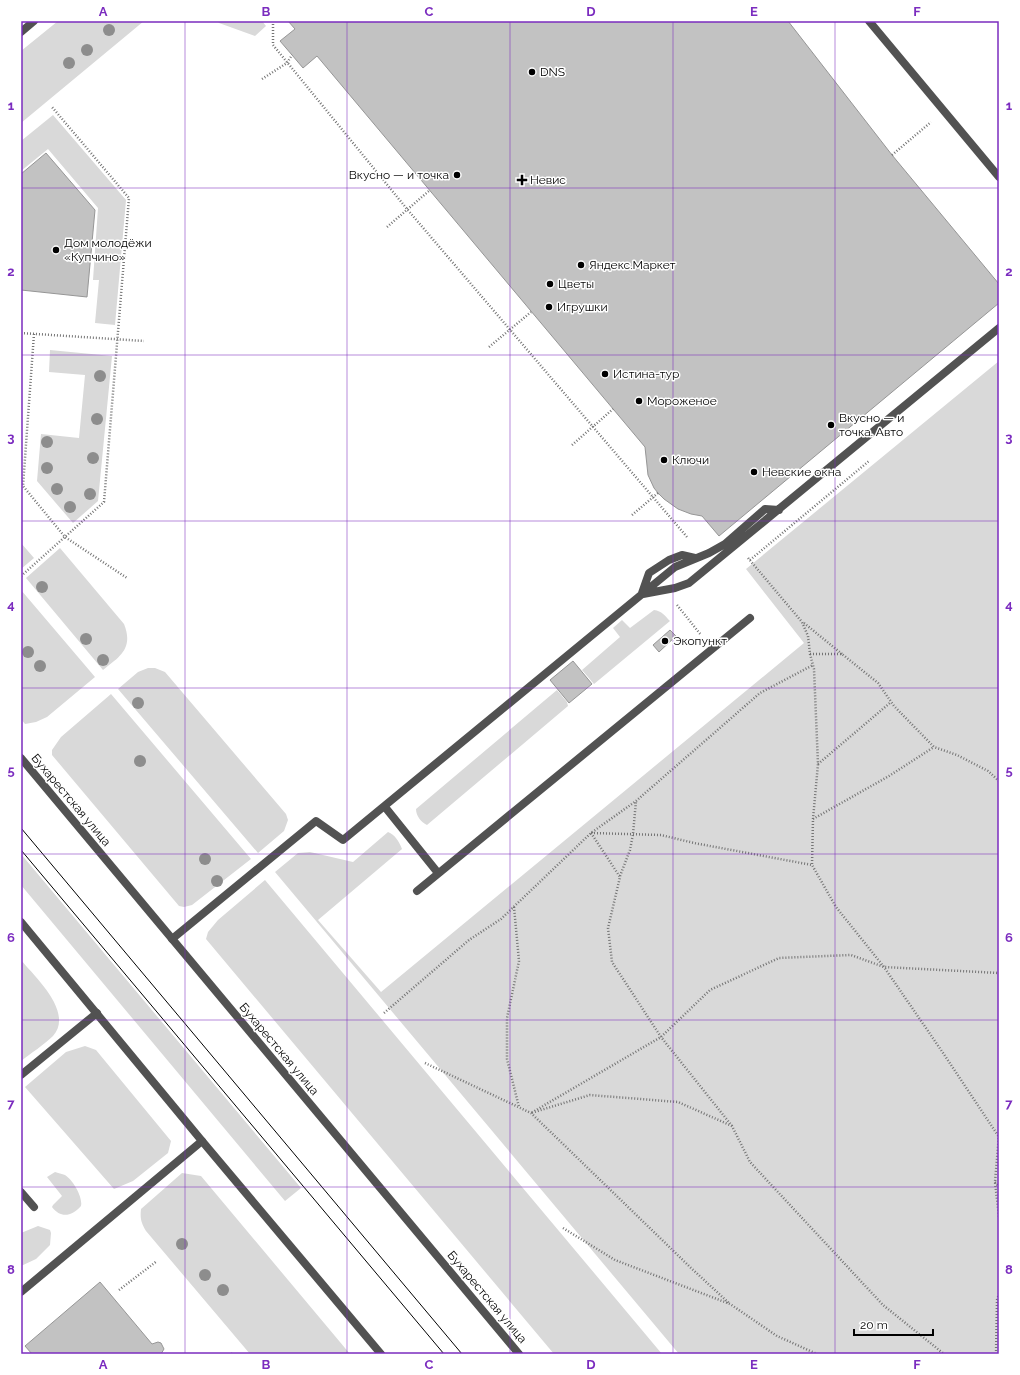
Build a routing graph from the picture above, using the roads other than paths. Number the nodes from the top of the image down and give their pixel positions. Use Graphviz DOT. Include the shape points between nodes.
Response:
graph roads {
  1 [pos="34,21"];
  2 [pos="869,21"];
  3 [pos="21,32"];
  4 [pos="999,177"];
  5 [pos="999,328"];
  6 [pos="779,510"];
  7 [pos="696,558"];
  8 [pos="642,594"];
  9 [pos="750,618"];
  10 [pos="21,758"];
  11 [pos="385,807"];
  12 [pos="438,873"];
  13 [pos="417,890"];
  14 [pos="21,922"];
  15 [pos="172,939"];
  16 [pos="97,1013"];
  17 [pos="21,1075"];
  18 [pos="202,1141"];
  19 [pos="21,1192"];
  20 [pos="34,1207"];
  21 [pos="21,1292"];
  22 [pos="381,1354"];
  23 [pos="520,1354"];
  1 -- 3 [label="street"];
  2 -- 4 [label="street"];
  5 -- 6 [label="street"];
  6 -- 7 [label="street" via="765,509 725,544"];
  6 -- 8 [label="street" via="689,583"];
  7 -- 8 [label="street" via="675,567"];
  7 -- 8 [label="street" via="682,555 669,560 650,573"];
  8 -- 11 [label="street"];
  9 -- 12 [label="street"];
  10 -- 15 [label="street, Бухарестская улица"];
  11 -- 12 [label="street"];
  11 -- 15 [label="street" via="343,840 316,821"];
  12 -- 13 [label="street"];
  14 -- 16 [label="street"];
  15 -- 23 [label="street, Бухарестская улица"];
  16 -- 17 [label="street"];
  16 -- 18 [label="street"];
  18 -- 21 [label="street"];
  18 -- 22 [label="street"];
  19 -- 20 [label="street"];
}
